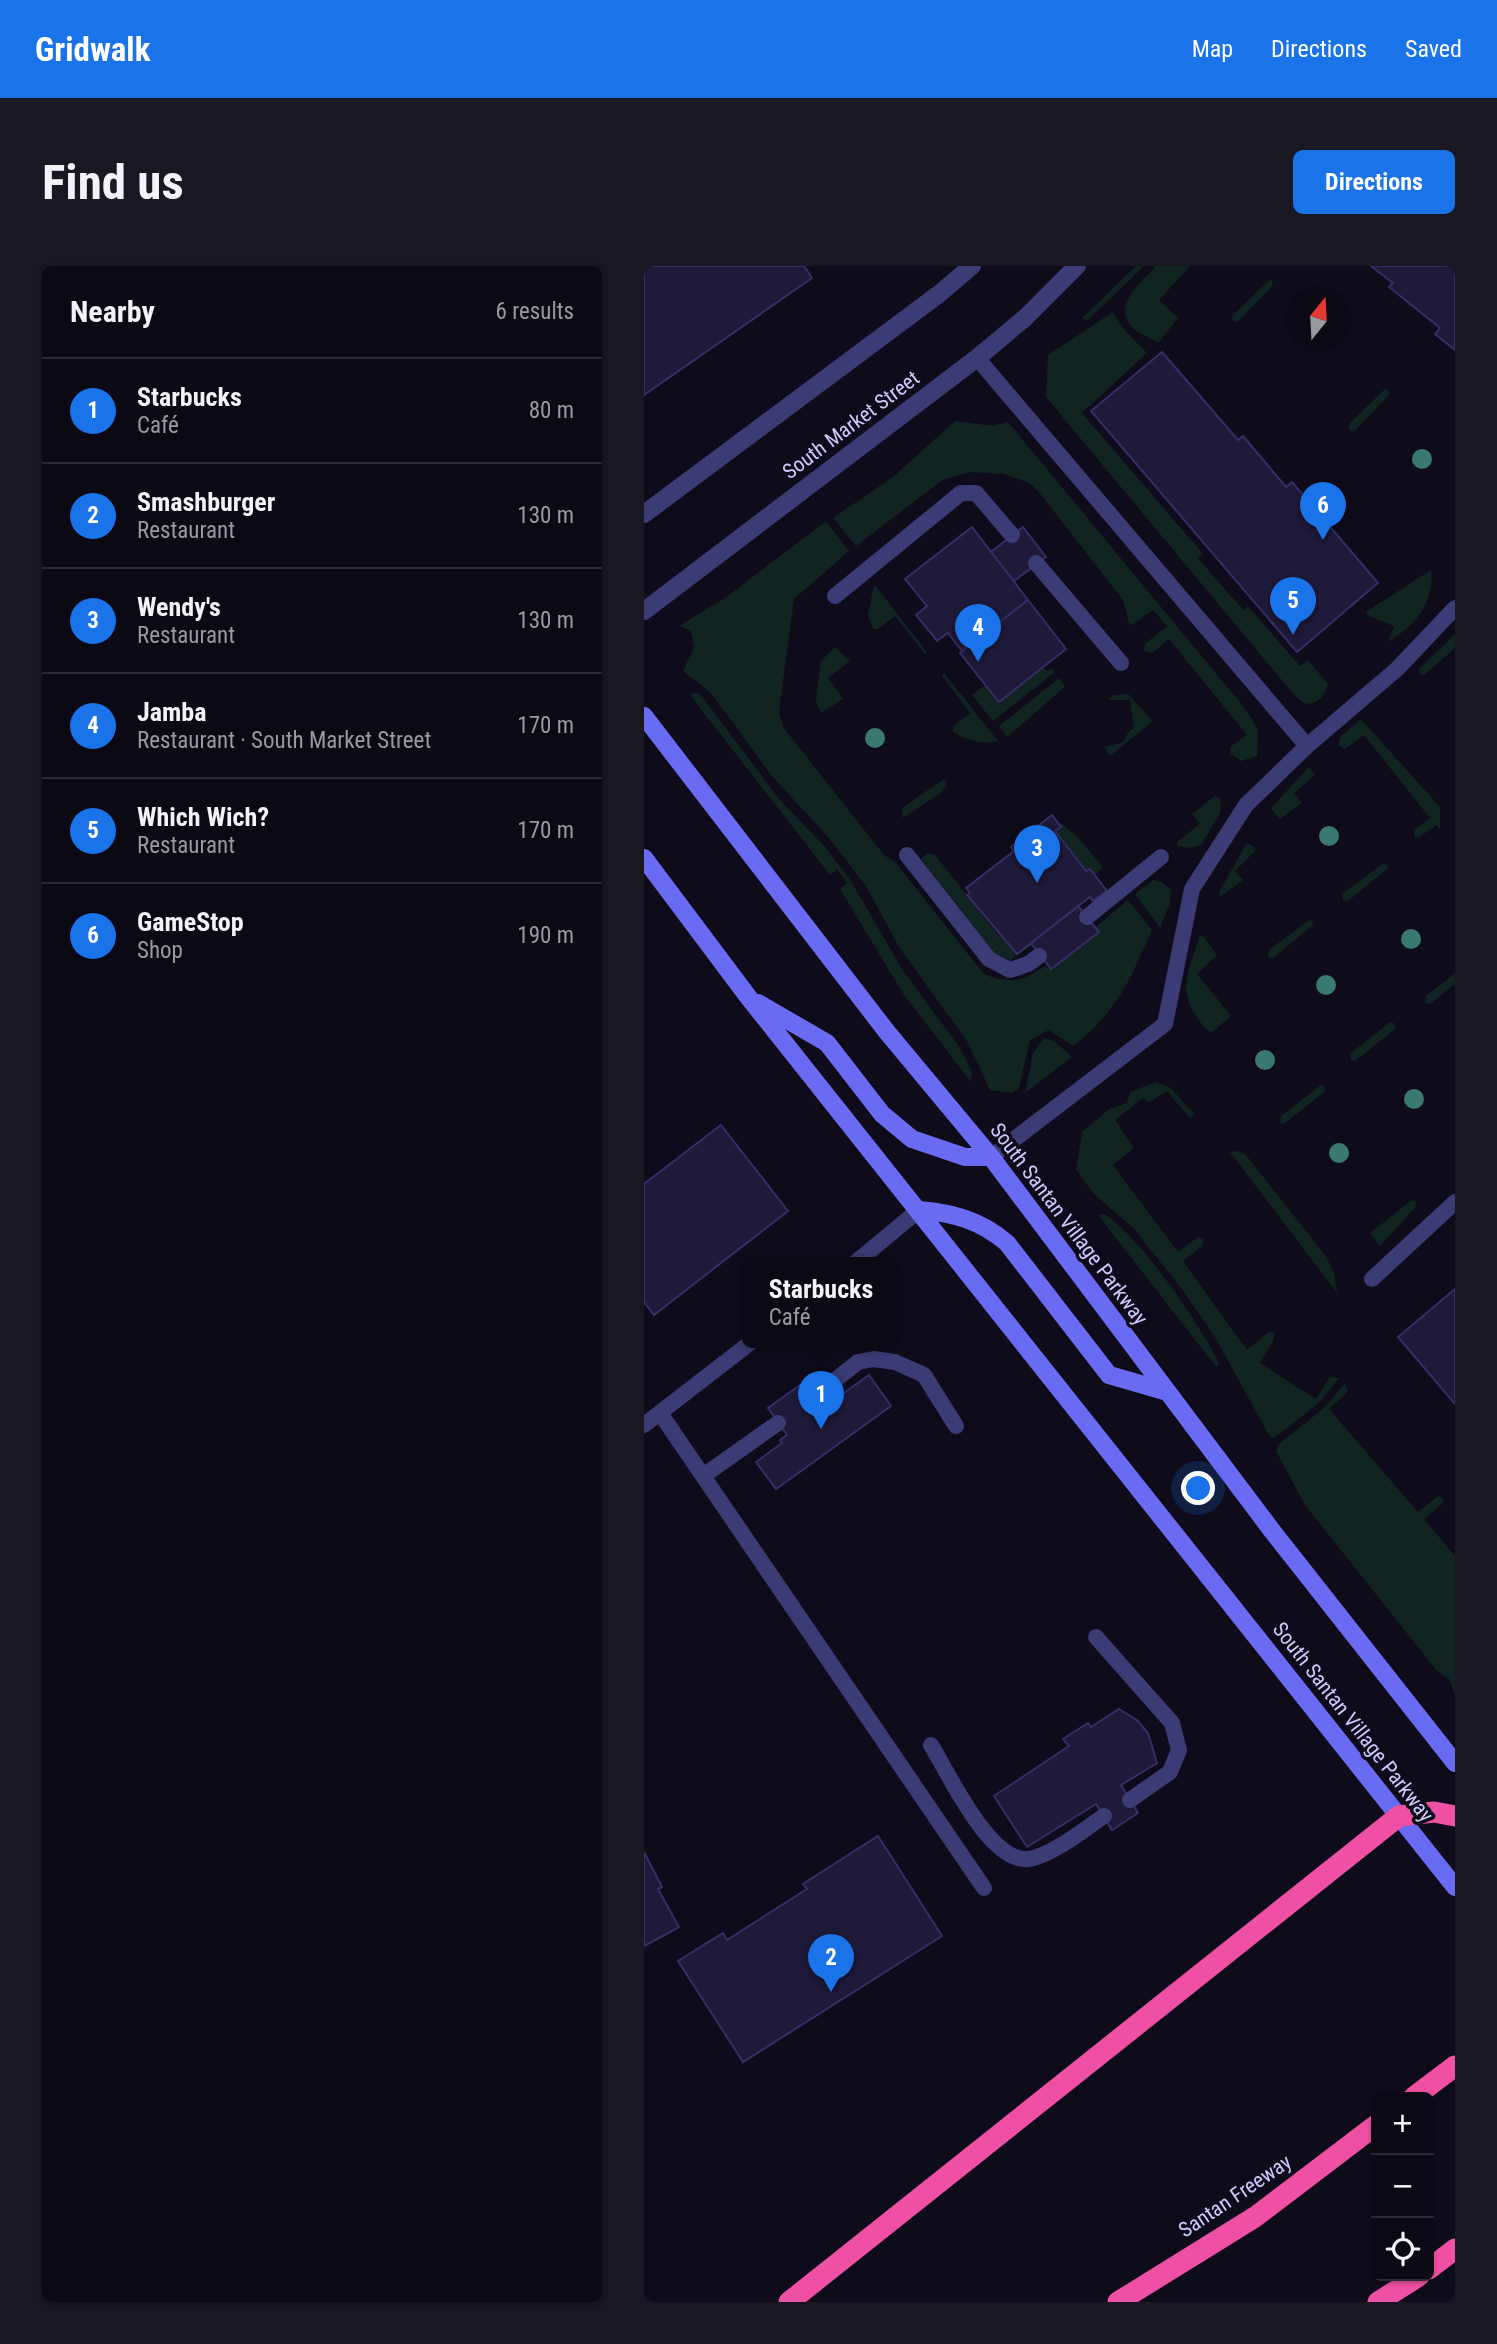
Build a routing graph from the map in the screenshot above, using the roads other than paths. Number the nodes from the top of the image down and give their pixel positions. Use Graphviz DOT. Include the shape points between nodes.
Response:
graph roads {
  1 [pos="972,266"];
  2 [pos="1077,266"];
  3 [pos="977,358"];
  4 [pos="644,514"];
  5 [pos="1012,535"];
  6 [pos="1036,563"];
  7 [pos="835,596"];
  8 [pos="1455,608"];
  9 [pos="644,611"];
  10 [pos="1121,663"];
  11 [pos="644,716"];
  12 [pos="1307,746"];
  13 [pos="907,855"];
  14 [pos="1161,857"];
  15 [pos="644,858"];
  16 [pos="1087,917"];
  17 [pos="1039,956"];
  18 [pos="749,998"];
  19 [pos="991,1157"];
  20 [pos="1455,1202"];
  21 [pos="919,1210"];
  22 [pos="862,1257"];
  23 [pos="1372,1279"];
  24 [pos="744,1348"];
  25 [pos="1168,1392"];
  26 [pos="811,1399"];
  27 [pos="660,1413"];
  28 [pos="778,1423"];
  29 [pos="644,1425"];
  30 [pos="956,1426"];
  31 [pos="702,1476"];
  32 [pos="1096,1637"];
  33 [pos="931,1745"];
  34 [pos="1455,1763"];
  35 [pos="1130,1800"];
  36 [pos="1104,1816"];
  37 [pos="1399,1816"];
  38 [pos="1455,1816"];
  39 [pos="1454,1886"];
  40 [pos="984,1888"];
  41 [pos="1455,2066"];
  42 [pos="1421,2092"];
  43 [pos="1371,2130"];
  44 [pos="1455,2249"];
  45 [pos="1434,2265"];
  46 [pos="1411,2281"];
  47 [pos="789,2302"];
  48 [pos="1118,2302"];
  49 [pos="1378,2302"];
  1 -- 4 [label="street"];
  2 -- 3 [label="street, South Market Street"];
  3 -- 9 [label="street, South Market Street"];
  3 -- 12 [label="lane"];
  5 -- 7 [label="lane" via="976,493 961,493"];
  6 -- 10 [label="lane"];
  8 -- 12 [label="lane" via="1397,670"];
  11 -- 19 [label="main road, South Santan Village Parkway" via="887,1031"];
  12 -- 19 [label="lane" via="1246,805 1192,889 1165,1024"];
  13 -- 17 [label="lane" via="989,959 1010,970"];
  14 -- 16 [label="lane"];
  15 -- 18 [label="main road, South Santan Village Parkway"];
  18 -- 19 [label="main road" via="827,1043 882,1114 912,1139 965,1157"];
  18 -- 21 [label="main road, South Santan Village Parkway"];
  19 -- 25 [label="main road, South Santan Village Parkway"];
  20 -- 23 [label="lane"];
  21 -- 22 [label="lane"];
  21 -- 25 [label="main road" via="964,1217 994,1232 1109,1376"];
  21 -- 37 [label="main road, South Santan Village Parkway"];
  24 -- 27 [label="lane"];
  25 -- 34 [label="main road, South Santan Village Parkway"];
  26 -- 30 [label="lane" via="858,1362 895,1362 924,1375"];
  27 -- 29 [label="lane"];
  27 -- 31 [label="lane"];
  28 -- 31 [label="lane"];
  31 -- 40 [label="lane"];
  32 -- 35 [label="lane" via="1172,1723 1179,1750 1170,1772"];
  33 -- 36 [label="lane" via="984,1831 997,1848 1014,1857 1042,1855"];
  37 -- 38 [label="highway" via="1434,1812"];
  37 -- 39 [label="main road, South Santan Village Parkway"];
  37 -- 47 [label="highway"];
  41 -- 42 [label="highway"];
  43 -- 48 [label="highway, Santan Freeway" via="1255,2217"];
  44 -- 45 [label="highway"];
  46 -- 49 [label="highway"];
}
